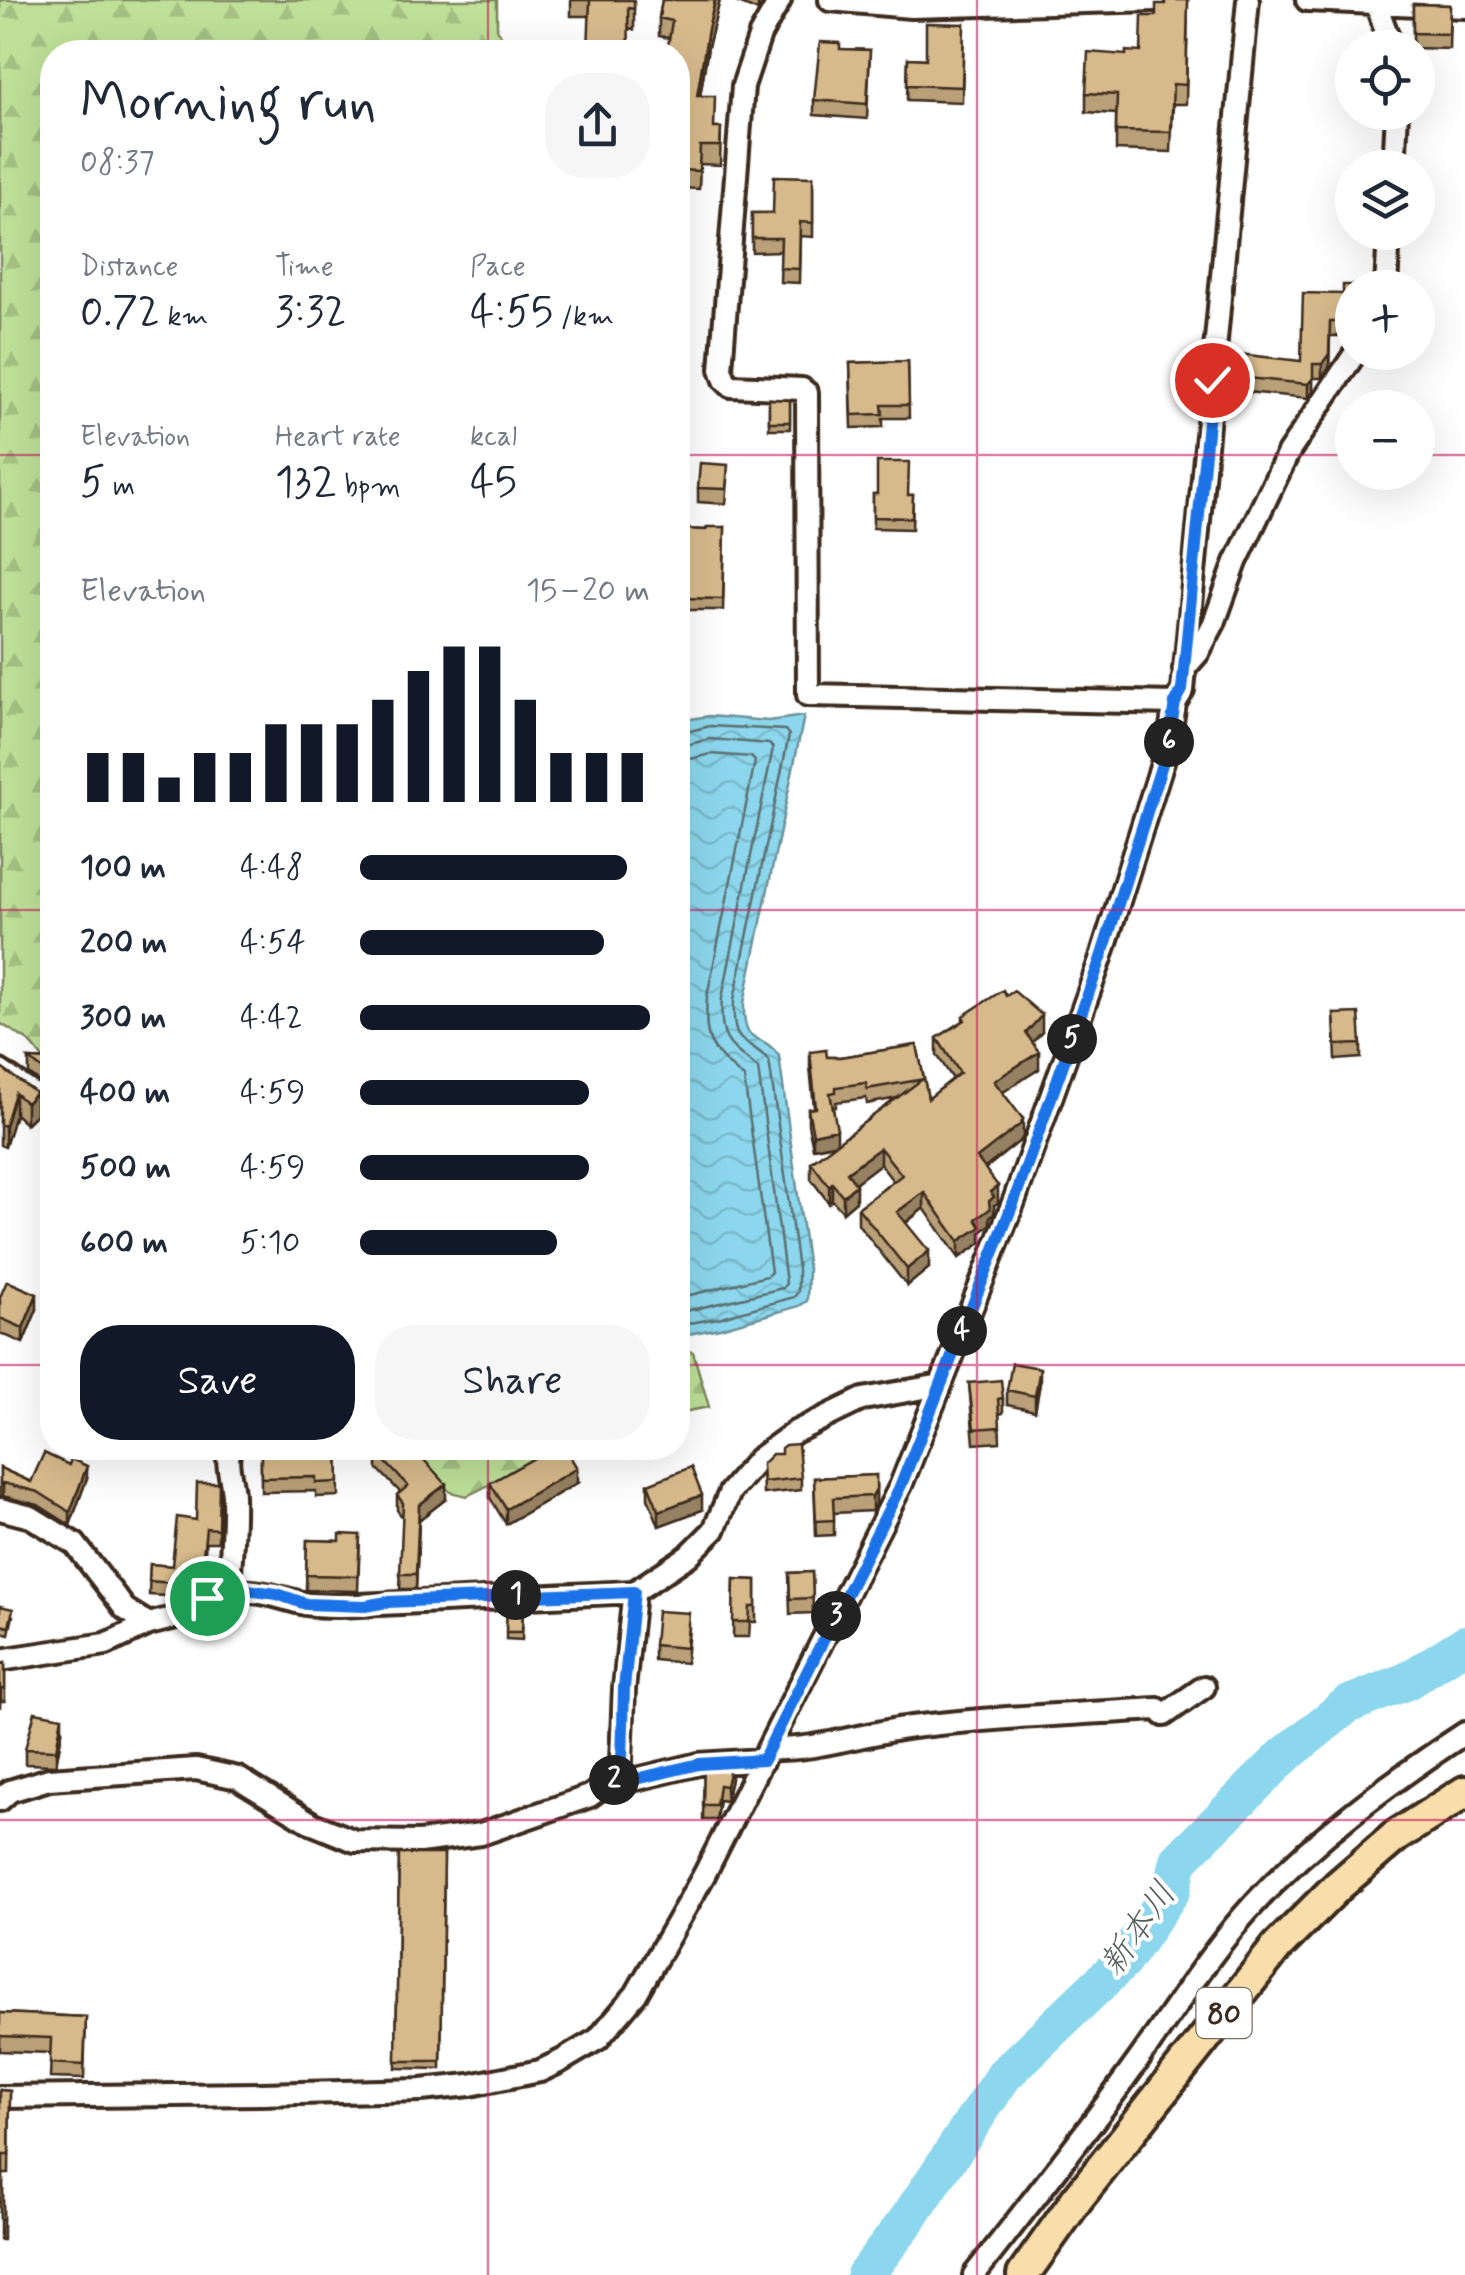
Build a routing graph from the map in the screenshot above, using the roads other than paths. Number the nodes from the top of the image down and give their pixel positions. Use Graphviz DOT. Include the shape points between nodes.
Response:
graph roads {
  1 [pos="780,0"];
  2 [pos="830,0"];
  3 [pos="1157,0"];
  4 [pos="1248,0"];
  5 [pos="1307,0"];
  6 [pos="911,4"];
  7 [pos="1376,4"];
  8 [pos="1465,7"];
  9 [pos="1385,30"];
  10 [pos="1344,370"];
  11 [pos="1184,668"];
  12 [pos="1175,703"];
  13 [pos="0,1071"];
  14 [pos="40,1102"];
  15 [pos="941,1385"];
  16 [pos="226,1460"];
  17 [pos="0,1508"];
  18 [pos="634,1592"];
  19 [pos="228,1593"];
  20 [pos="150,1624"];
  21 [pos="0,1660"];
  22 [pos="1204,1687"];
  23 [pos="1465,1734"];
  24 [pos="766,1754"];
  25 [pos="612,1780"];
  26 [pos="1465,1792"];
  27 [pos="0,1800"];
  28 [pos="0,2097"];
  29 [pos="974,2275"];
  30 [pos="1023,2275"];
  1 -- 12 [label="street" via="743,86 721,369 732,386 807,393 808,695"];
  2 -- 6 [label="street"];
  3 -- 6 [label="street"];
  4 -- 11 [label="street"];
  5 -- 7 [label="street"];
  7 -- 8 [label="street"];
  7 -- 9 [label="street"];
  10 -- 11 [label="street" via="1288,453 1214,623"];
  11 -- 12 [label="street"];
  12 -- 15 [label="street" via="1101,958"];
  13 -- 14 [label="street"];
  15 -- 18 [label="street" via="862,1399 794,1432 730,1492 714,1530"];
  15 -- 24 [label="street" via="901,1485"];
  16 -- 19 [label="street" via="233,1490"];
  17 -- 20 [label="street" via="75,1544 126,1610"];
  18 -- 19 [label="street" via="352,1606"];
  18 -- 25 [label="street" via="622,1761"];
  19 -- 20 [label="street"];
  20 -- 21 [label="street" via="83,1650"];
  22 -- 24 [label="street" via="1164,1716 1158,1709 959,1721"];
  23 -- 29 [label="street" via="1385,1786 1253,1905"];
  24 -- 25 [label="street"];
  24 -- 28 [label="street" via="636,1994 598,2038 540,2071 421,2090"];
  25 -- 27 [label="street" via="590,1796 481,1834 419,1842 355,1841 238,1778 196,1769 49,1779"];
  26 -- 30 [label="main road, 80" via="1396,1836 1277,1947"];
}
